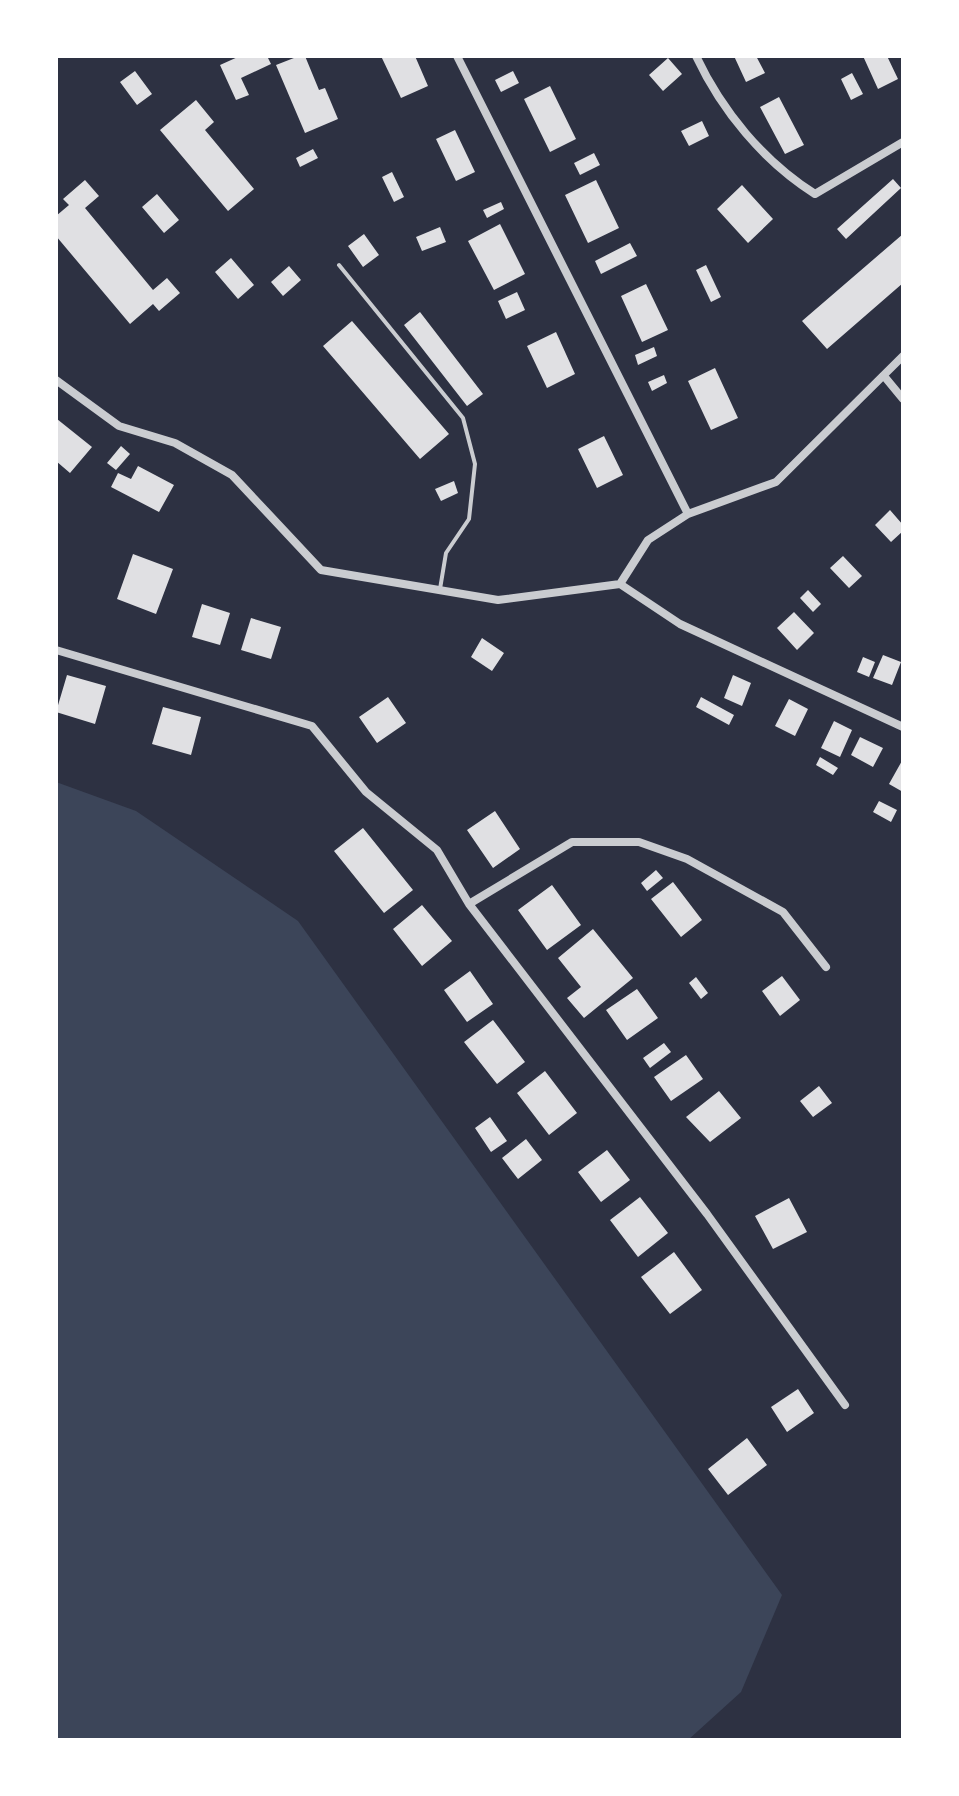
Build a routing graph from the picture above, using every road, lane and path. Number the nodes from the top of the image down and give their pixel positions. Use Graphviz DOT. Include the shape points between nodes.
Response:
graph roads {
  1 [pos="457,56"];
  2 [pos="696,56"];
  3 [pos="903,142"];
  4 [pos="339,265"];
  5 [pos="903,356"];
  6 [pos="884,376"];
  7 [pos="56,380"];
  8 [pos="903,399"];
  9 [pos="688,514"];
  10 [pos="620,584"];
  11 [pos="440,589"];
  12 [pos="56,650"];
  13 [pos="903,727"];
  14 [pos="469,904"];
  15 [pos="826,967"];
  16 [pos="845,1405"];
  1 -- 9 [label="street"];
  2 -- 3 [label="street" via="714,95 785,175 815,194"];
  4 -- 11 [label="lane" via="463,418 475,464 469,519 446,553"];
  5 -- 6 [label="street"];
  6 -- 8 [label="street"];
  6 -- 9 [label="street" via="776,482"];
  7 -- 11 [label="street" via="119,426 175,443 232,475 321,570"];
  9 -- 10 [label="street" via="648,540"];
  10 -- 11 [label="street" via="498,600"];
  10 -- 13 [label="street" via="680,624"];
  12 -- 14 [label="street" via="312,726 366,792 437,850"];
  14 -- 15 [label="street" via="572,842 639,842 687,859 783,912"];
  14 -- 16 [label="street" via="707,1214"];
}
